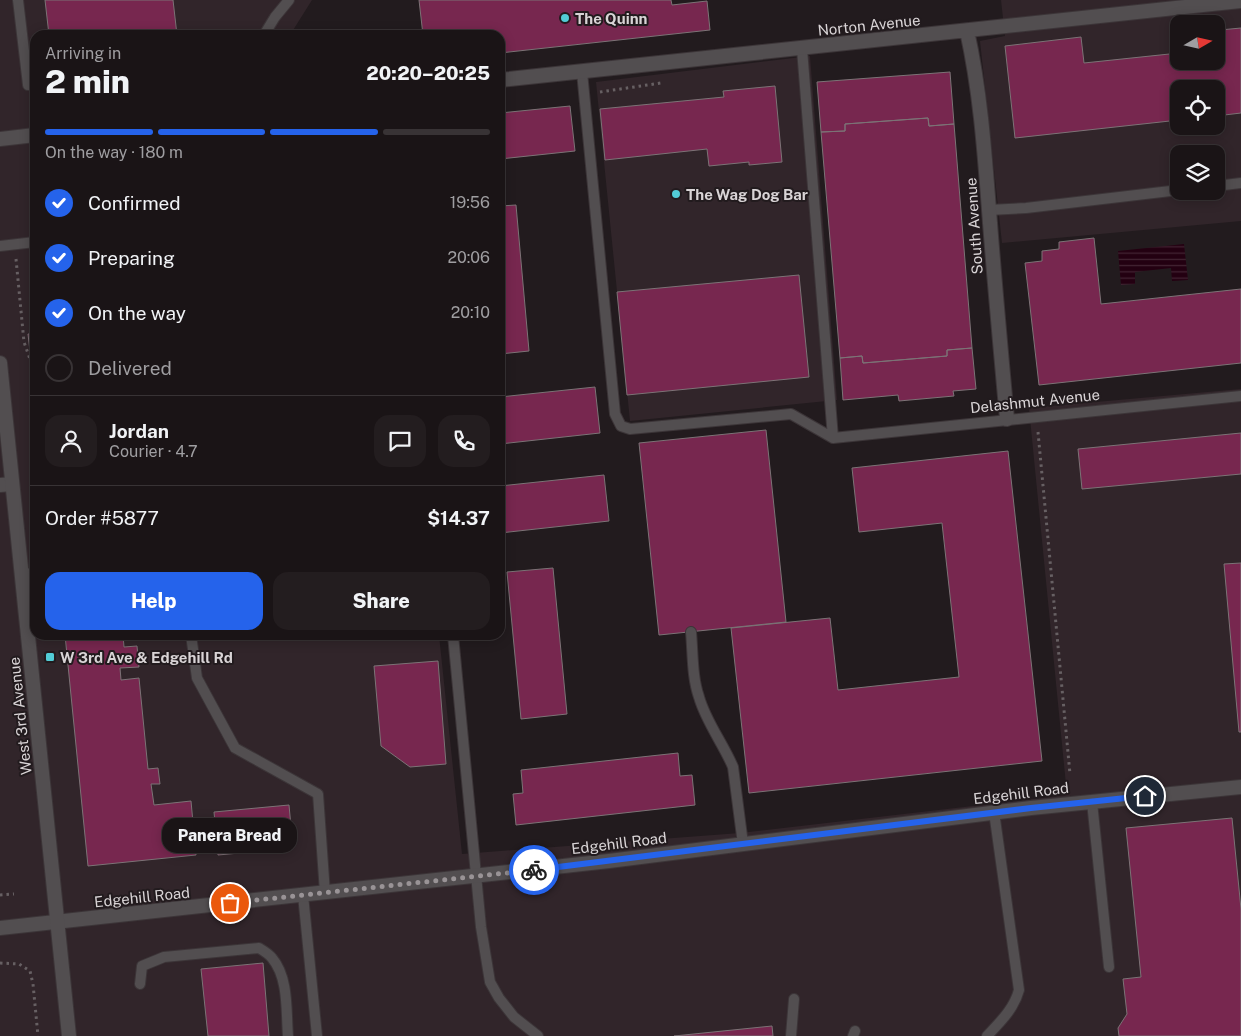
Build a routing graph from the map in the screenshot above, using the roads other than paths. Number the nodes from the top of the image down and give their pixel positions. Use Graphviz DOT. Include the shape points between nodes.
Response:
graph roads {
  1 [pos="18,0"];
  2 [pos="289,0"];
  3 [pos="1241,2"];
  4 [pos="267,30"];
  5 [pos="967,31"];
  6 [pos="802,49"];
  7 [pos="582,72"];
  8 [pos="505,80"];
  9 [pos="30,85"];
  10 [pos="30,136"];
  11 [pos="0,139"];
  12 [pos="1241,183"];
  13 [pos="1225,185"];
  14 [pos="1170,191"];
  15 [pos="989,210"];
  16 [pos="30,242"];
  17 [pos="0,246"];
  18 [pos="0,363"];
  19 [pos="1241,396"];
  20 [pos="1007,419"];
  21 [pos="833,438"];
  22 [pos="6,484"];
  23 [pos="28,573"];
  24 [pos="30,596"];
  25 [pos="691,632"];
  26 [pos="34,640"];
  27 [pos="192,640"];
  28 [pos="453,640"];
  29 [pos="1241,787"];
  30 [pos="1092,802"];
  31 [pos="994,812"];
  32 [pos="744,844"];
  33 [pos="477,876"];
  34 [pos="325,893"];
  35 [pos="303,895"];
  36 [pos="58,922"];
  37 [pos="0,928"];
  38 [pos="1109,967"];
  39 [pos="140,984"];
  40 [pos="794,998"];
  41 [pos="69,1036"];
  42 [pos="288,1036"];
  43 [pos="317,1036"];
  44 [pos="538,1036"];
  45 [pos="791,1036"];
  46 [pos="986,1036"];
  1 -- 9 [label="lane"];
  2 -- 4 [label="lane"];
  3 -- 5 [label="street, Norton Avenue"];
  5 -- 6 [label="street, Norton Avenue"];
  5 -- 15 [label="street, South Avenue" via="976,73"];
  6 -- 7 [label="street, Norton Avenue"];
  6 -- 21 [label="lane"];
  7 -- 8 [label="street, Norton Avenue"];
  7 -- 21 [label="lane" via="615,414 621,426 630,429 791,414"];
  10 -- 11 [label="street"];
  12 -- 13 [label="lane"];
  14 -- 15 [label="lane"];
  15 -- 20 [label="street, South Avenue"];
  16 -- 17 [label="lane"];
  18 -- 22 [label="street, West 3rd Avenue"];
  19 -- 20 [label="lane, Delashmut Avenue"];
  20 -- 21 [label="lane, Delashmut Avenue"];
  22 -- 23 [label="street, West 3rd Avenue"];
  23 -- 24 [label="street, West 3rd Avenue"];
  25 -- 32 [label="lane" via="695,683 706,717 733,767"];
  26 -- 36 [label="street, West 3rd Avenue"];
  27 -- 34 [label="lane" via="197,678 235,748 318,794"];
  28 -- 33 [label="lane"];
  29 -- 30 [label="street, Edgehill Road"];
  30 -- 31 [label="street, Edgehill Road"];
  30 -- 38 [label="lane"];
  31 -- 32 [label="street, Edgehill Road"];
  31 -- 46 [label="lane" via="1019,990 1010,1010"];
  32 -- 33 [label="street, Edgehill Road"];
  33 -- 34 [label="street, Edgehill Road"];
  33 -- 44 [label="lane" via="490,982 514,1017"];
  34 -- 35 [label="street, Edgehill Road"];
  35 -- 36 [label="street, Edgehill Road"];
  35 -- 43 [label="lane"];
  36 -- 37 [label="street, Edgehill Road"];
  36 -- 41 [label="street, West 3rd Avenue"];
  39 -- 42 [label="lane" via="142,966 164,957 260,948 272,957 281,972"];
  40 -- 45 [label="lane"];
}
